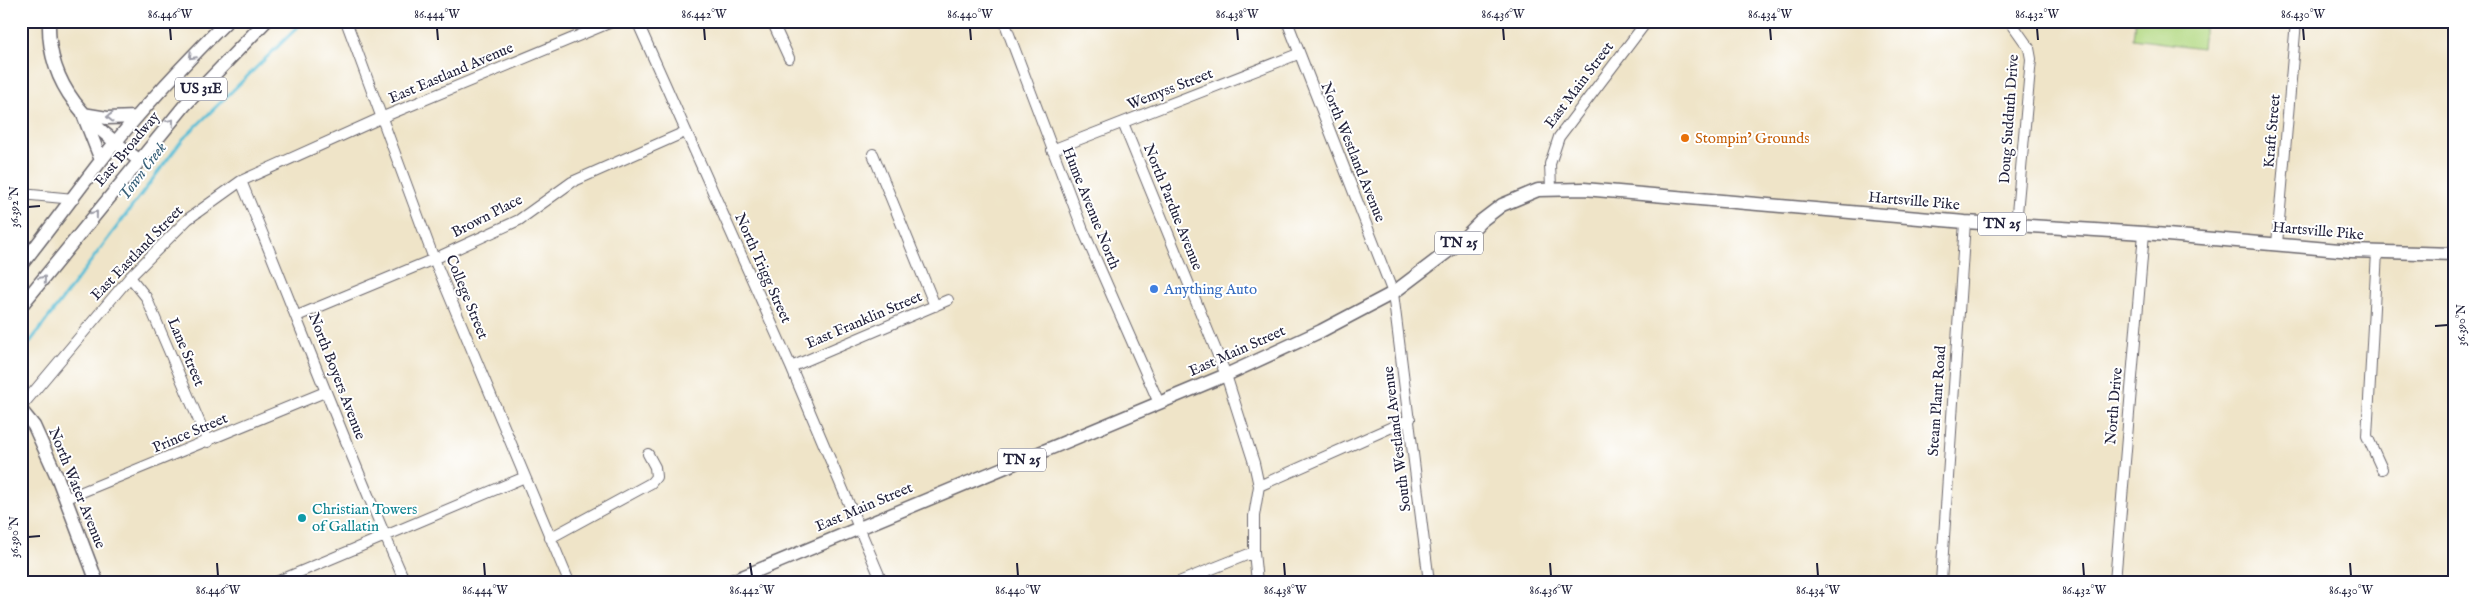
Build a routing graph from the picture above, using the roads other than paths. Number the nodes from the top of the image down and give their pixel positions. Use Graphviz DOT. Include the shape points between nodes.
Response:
graph roads {
  1 [pos="49,21"];
  2 [pos="227,21"];
  3 [pos="266,21"];
  4 [pos="346,21"];
  5 [pos="614,21"];
  6 [pos="637,21"];
  7 [pos="772,21"];
  8 [pos="1004,21"];
  9 [pos="1287,21"];
  10 [pos="1646,21"];
  11 [pos="2010,21"];
  12 [pos="2296,21"];
  13 [pos="1298,54"];
  14 [pos="789,58"];
  15 [pos="83,114"];
  16 [pos="137,117"];
  17 [pos="383,117"];
  18 [pos="1123,123"];
  19 [pos="685,132"];
  20 [pos="115,142"];
  21 [pos="1052,150"];
  22 [pos="872,154"];
  23 [pos="101,160"];
  24 [pos="139,160"];
  25 [pos="241,181"];
  26 [pos="1551,188"];
  27 [pos="21,194"];
  28 [pos="74,199"];
  29 [pos="1965,222"];
  30 [pos="2016,224"];
  31 [pos="2144,234"];
  32 [pos="2277,244"];
  33 [pos="2377,252"];
  34 [pos="2454,254"];
  35 [pos="434,258"];
  36 [pos="21,265"];
  37 [pos="130,277"];
  38 [pos="1393,293"];
  39 [pos="948,300"];
  40 [pos="21,306"];
  41 [pos="935,306"];
  42 [pos="297,316"];
  43 [pos="791,367"];
  44 [pos="1226,375"];
  45 [pos="325,392"];
  46 [pos="1159,402"];
  47 [pos="21,408"];
  48 [pos="1410,419"];
  49 [pos="208,442"];
  50 [pos="648,454"];
  51 [pos="2382,469"];
  52 [pos="525,477"];
  53 [pos="1259,486"];
  54 [pos="65,499"];
  55 [pos="860,526"];
  56 [pos="385,537"];
  57 [pos="550,538"];
  58 [pos="1254,552"];
  59 [pos="97,582"];
  60 [pos="276,582"];
  61 [pos="405,582"];
  62 [pos="569,582"];
  63 [pos="730,582"];
  64 [pos="882,582"];
  65 [pos="1179,582"];
  66 [pos="1257,582"];
  67 [pos="1429,582"];
  68 [pos="1941,582"];
  69 [pos="2115,582"];
  1 -- 15 [label="main road" via="54,62 66,90"];
  2 -- 16 [label="main road, East Broadway / US 31E, one-way" via="167,81"];
  24 -- 3 [label="main road, East Broadway / US 31E, one-way" via="185,105"];
  4 -- 17 [label="street, College Street"];
  5 -- 17 [label="street, East Eastland Avenue"];
  6 -- 19 [label="street, North Trigg Street"];
  7 -- 14 [label="street"];
  8 -- 21 [label="street, Hume Avenue North"];
  9 -- 13 [label="street, North Westland Avenue"];
  10 -- 26 [label="street, East Main Street" via="1559,137 1550,164"];
  11 -- 30 [label="street, Doug Sudduth Drive" via="2029,48 2031,59"];
  12 -- 32 [label="street, Kraft Street"];
  13 -- 18 [label="street, Wemyss Street"];
  13 -- 38 [label="street, North Westland Avenue"];
  16 -- 15 [label="main road, one-way" via="107,118"];
  15 -- 20 [label="main road"];
  15 -- 23 [label="main road"];
  16 -- 20 [label="main road, East Broadway / US 31E"];
  17 -- 25 [label="street, East Eastland Street"];
  17 -- 35 [label="street, College Street"];
  18 -- 21 [label="street, Wemyss Street"];
  18 -- 44 [label="street, North Pardue Avenue"];
  19 -- 35 [label="street, Brown Place" via="572,182 519,220"];
  19 -- 43 [label="street, North Trigg Street"];
  20 -- 23 [label="main road, East Broadway / US 31E"];
  20 -- 24 [label="main road"];
  21 -- 46 [label="street, Hume Avenue North" via="1120,318"];
  22 -- 41 [label="street"];
  23 -- 28 [label="main road, East Broadway / US 31E"];
  40 -- 24 [label="main road, East Broadway / US 31E, one-way"];
  25 -- 37 [label="street, East Eastland Street" via="188,218"];
  25 -- 42 [label="street, North Boyers Avenue"];
  26 -- 29 [label="main road, Hartsville Pike / TN 25"];
  26 -- 38 [label="main road, East Main Street / TN 25" via="1525,194 1502,205 1459,243"];
  27 -- 28 [label="street"];
  28 -- 36 [label="main road, East Broadway / US 31E"];
  29 -- 30 [label="main road, Hartsville Pike / TN 25"];
  29 -- 68 [label="street, Steam Plant Road"];
  30 -- 31 [label="main road, Hartsville Pike / TN 25"];
  31 -- 32 [label="main road, Hartsville Pike / TN 25"];
  31 -- 69 [label="street, North Drive"];
  32 -- 33 [label="main road, Hartsville Pike / TN 25"];
  33 -- 34 [label="main road, Hartsville Pike / TN 25"];
  33 -- 51 [label="street" via="2367,436"];
  35 -- 42 [label="street, Brown Place"];
  35 -- 52 [label="street, College Street"];
  37 -- 47 [label="street, East Eastland Street"];
  37 -- 49 [label="street, Lane Street" via="146,297"];
  38 -- 44 [label="main road, East Main Street / TN 25"];
  38 -- 48 [label="street, South Westland Avenue"];
  39 -- 41 [label="street, East Franklin Street"];
  41 -- 43 [label="street, East Franklin Street"];
  42 -- 45 [label="street, North Boyers Avenue"];
  43 -- 55 [label="street, North Trigg Street"];
  44 -- 46 [label="main road, East Main Street / TN 25"];
  44 -- 53 [label="street, North Pardue Avenue"];
  45 -- 49 [label="street, Prince Street"];
  45 -- 56 [label="street, North Boyers Avenue"];
  46 -- 55 [label="main road, East Main Street / TN 25"];
  47 -- 54 [label="main road, North Water Avenue" via="34,426"];
  48 -- 53 [label="street"];
  48 -- 67 [label="street, South Westland Avenue"];
  49 -- 54 [label="street, Prince Street"];
  50 -- 57 [label="street" via="656,477 650,483"];
  52 -- 56 [label="street"];
  52 -- 57 [label="street, College Street"];
  53 -- 58 [label="street" via="1254,516"];
  54 -- 59 [label="main road, North Water Avenue"];
  55 -- 63 [label="main road, East Main Street / TN 25"];
  55 -- 64 [label="street, North Trigg Street"];
  56 -- 60 [label="street"];
  56 -- 61 [label="street, North Boyers Avenue"];
  57 -- 62 [label="street, College Street"];
  58 -- 65 [label="street"];
  58 -- 66 [label="street"];
}
